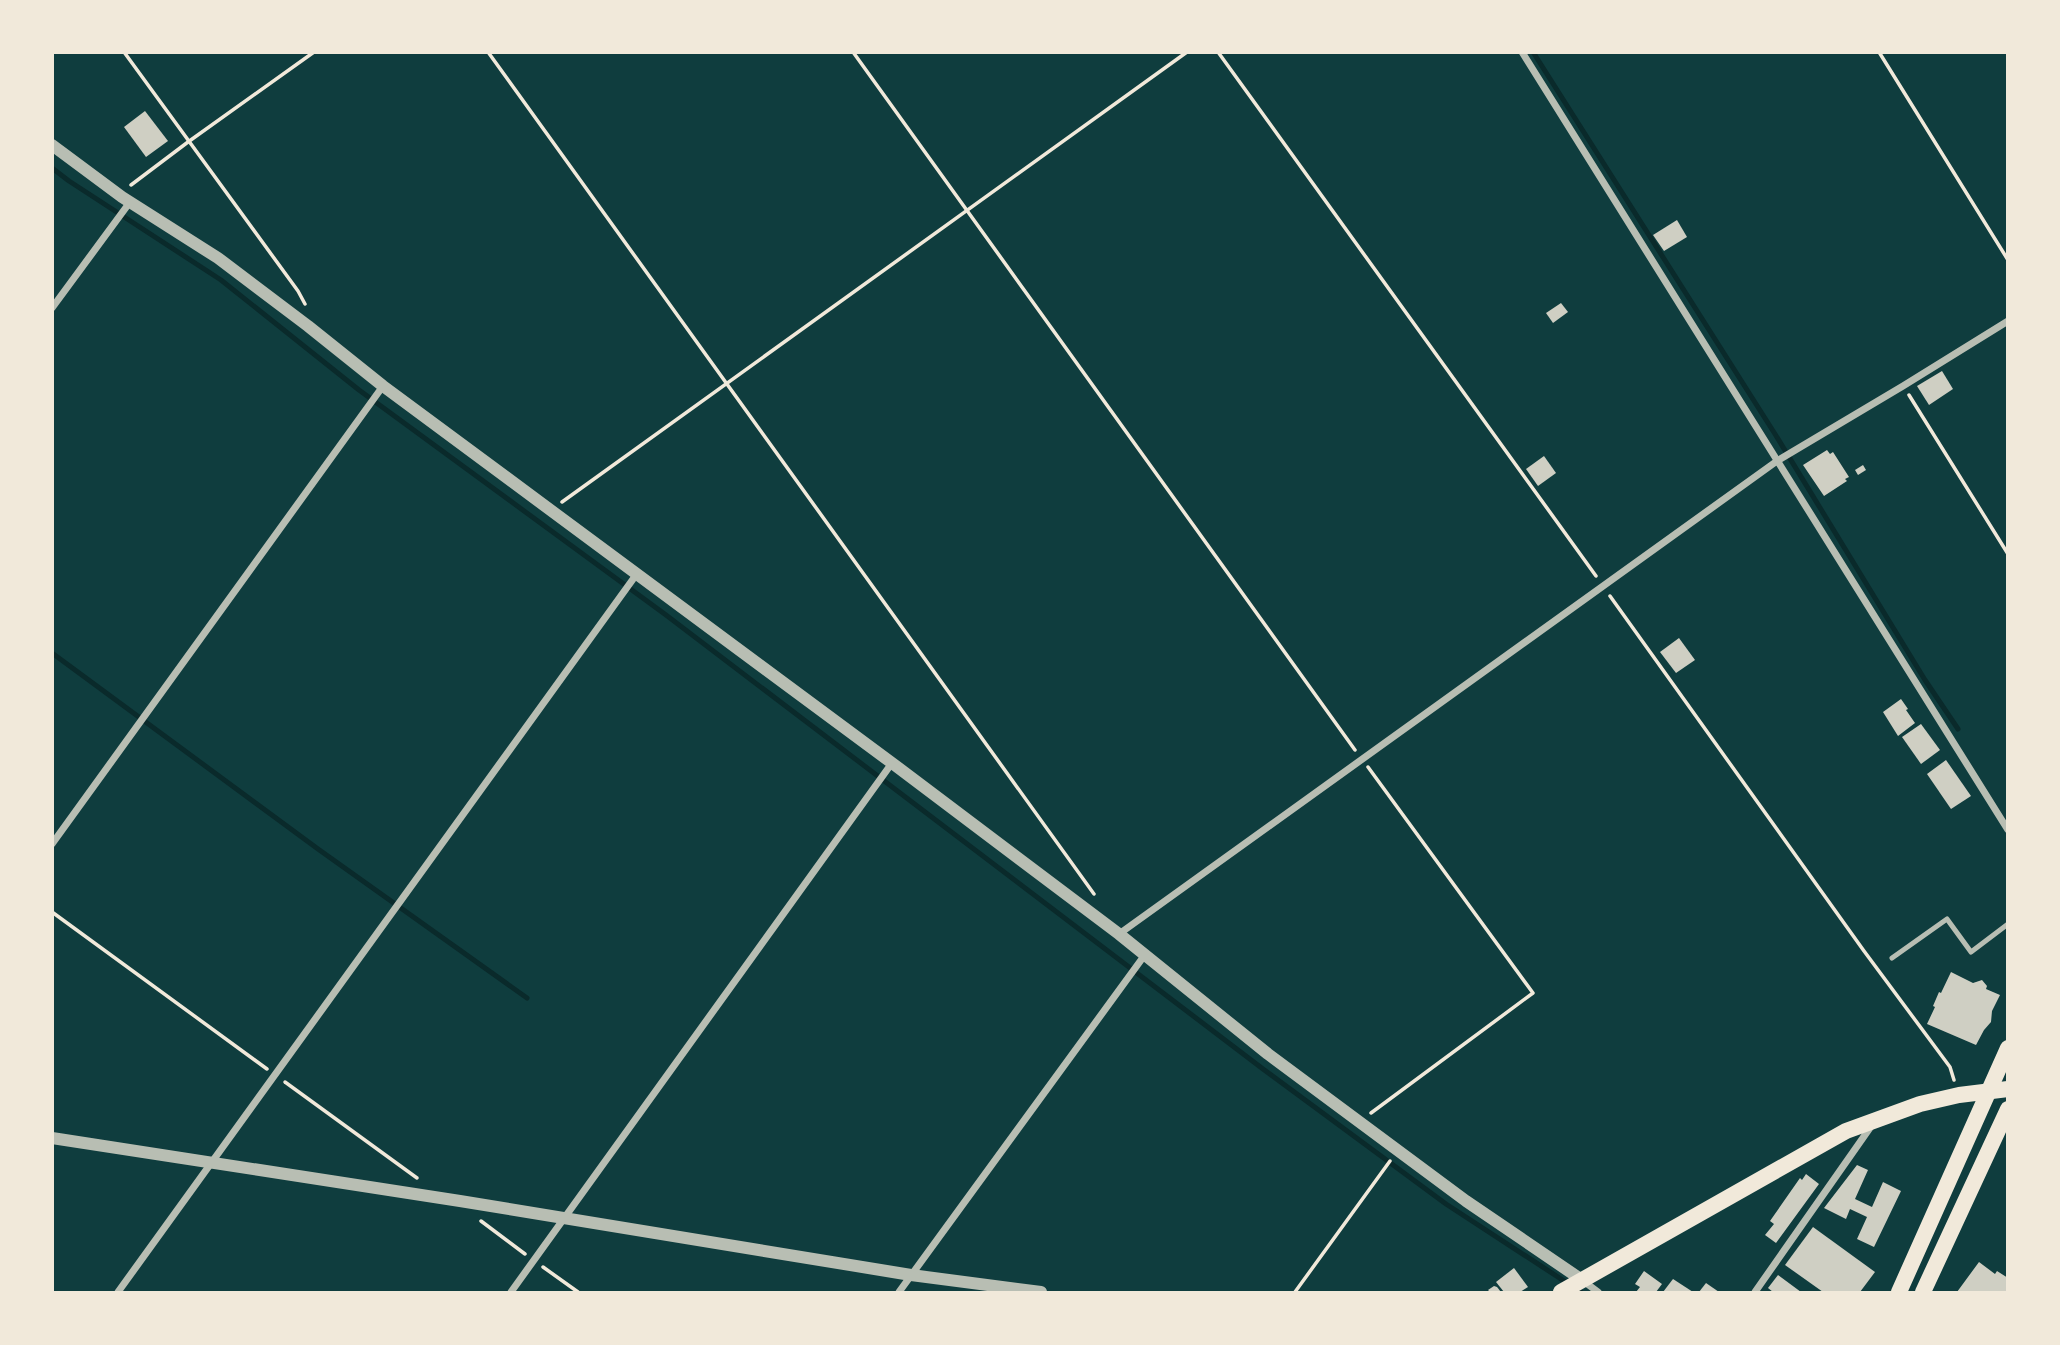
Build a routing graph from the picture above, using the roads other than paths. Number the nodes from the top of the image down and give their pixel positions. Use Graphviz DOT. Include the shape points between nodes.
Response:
graph roads {
  1 [pos="1522,52"];
  2 [pos="52,145"];
  3 [pos="126,199"];
  4 [pos="52,308"];
  5 [pos="2007,321"];
  6 [pos="383,386"];
  7 [pos="1777,461"];
  8 [pos="636,575"];
  9 [pos="892,763"];
  10 [pos="2007,830"];
  11 [pos="52,844"];
  12 [pos="2007,924"];
  13 [pos="1119,934"];
  14 [pos="1144,956"];
  15 [pos="1892,958"];
  16 [pos="2007,1048"];
  17 [pos="2007,1089"];
  18 [pos="1989,1090"];
  19 [pos="2007,1110"];
  20 [pos="1877,1118"];
  21 [pos="52,1138"];
  22 [pos="212,1162"];
  23 [pos="565,1218"];
  24 [pos="911,1275"];
  25 [pos="1582,1280"];
  26 [pos="118,1293"];
  27 [pos="511,1293"];
  28 [pos="899,1293"];
  29 [pos="1041,1293"];
  30 [pos="1560,1293"];
  31 [pos="1598,1293"];
  32 [pos="1755,1293"];
  33 [pos="1899,1293"];
  34 [pos="1923,1293"];
  1 -- 7 [label="street"];
  2 -- 3 [label="street"];
  3 -- 4 [label="street"];
  3 -- 6 [label="street" via="218,258"];
  5 -- 7 [label="street"];
  6 -- 8 [label="street"];
  6 -- 11 [label="street"];
  7 -- 10 [label="street"];
  7 -- 13 [label="street"];
  8 -- 9 [label="street"];
  8 -- 22 [label="street"];
  9 -- 13 [label="street"];
  9 -- 23 [label="street"];
  12 -- 15 [label="lane" via="1971,952 1947,919"];
  13 -- 14 [label="street"];
  14 -- 24 [label="street"];
  14 -- 25 [label="street" via="1466,1201"];
  16 -- 18 [label="main road"];
  17 -- 18 [label="main road"];
  18 -- 20 [label="main road"];
  18 -- 33 [label="main road"];
  19 -- 34 [label="main road"];
  20 -- 25 [label="main road" via="1815,1148"];
  20 -- 32 [label="street"];
  21 -- 22 [label="street"];
  22 -- 23 [label="street"];
  22 -- 26 [label="street"];
  23 -- 24 [label="street"];
  23 -- 27 [label="street"];
  24 -- 28 [label="street"];
  24 -- 29 [label="street"];
  25 -- 30 [label="main road"];
  25 -- 31 [label="street"];
}
